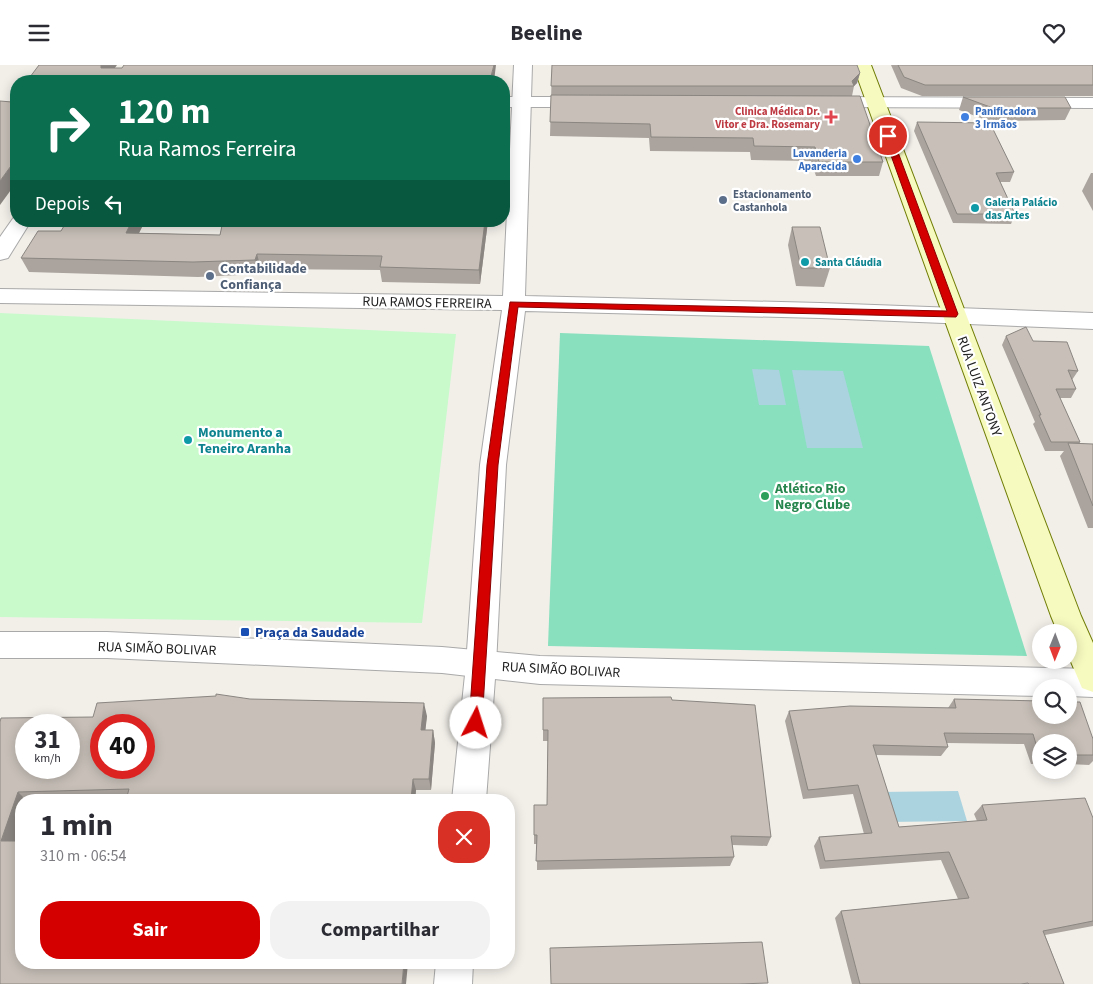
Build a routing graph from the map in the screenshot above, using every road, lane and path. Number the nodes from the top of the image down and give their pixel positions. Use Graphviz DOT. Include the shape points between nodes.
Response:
graph roads {
  1 [pos="523,65"];
  2 [pos="862,65"];
  3 [pos="512,101"];
  4 [pos="600,102"];
  5 [pos="807,102"];
  6 [pos="876,103"];
  7 [pos="1093,103"];
  8 [pos="17,227"];
  9 [pos="0,253"];
  10 [pos="0,296"];
  11 [pos="513,304"];
  12 [pos="953,314"];
  13 [pos="1093,321"];
  14 [pos="0,645"];
  15 [pos="481,665"];
  16 [pos="1093,678"];
  17 [pos="1093,683"];
  18 [pos="470,794"];
  19 [pos="455,969"];
  20 [pos="454,984"];
  1 -- 3 [label="street"];
  2 -- 6 [label="main road, RUA LUIZ ANTONY"];
  3 -- 4 [label="street"];
  3 -- 11 [label="street"];
  5 -- 6 [label="street"];
  6 -- 7 [label="street"];
  6 -- 12 [label="main road, RUA LUIZ ANTONY"];
  8 -- 9 [label="street"];
  10 -- 11 [label="street, RUA RAMOS FERREIRA"];
  11 -- 12 [label="street, RUA RAMOS FERREIRA"];
  11 -- 15 [label="street" via="493,465"];
  12 -- 13 [label="street, RUA RAMOS FERREIRA"];
  12 -- 16 [label="main road, RUA LUIZ ANTONY" via="1066,616"];
  14 -- 15 [label="street, RUA SIMÃO BOLIVAR" via="107,645 442,660"];
  15 -- 17 [label="street, RUA SIMÃO BOLIVAR" via="540,670"];
  15 -- 18 [label="street"];
  19 -- 20 [label="street"];
}
